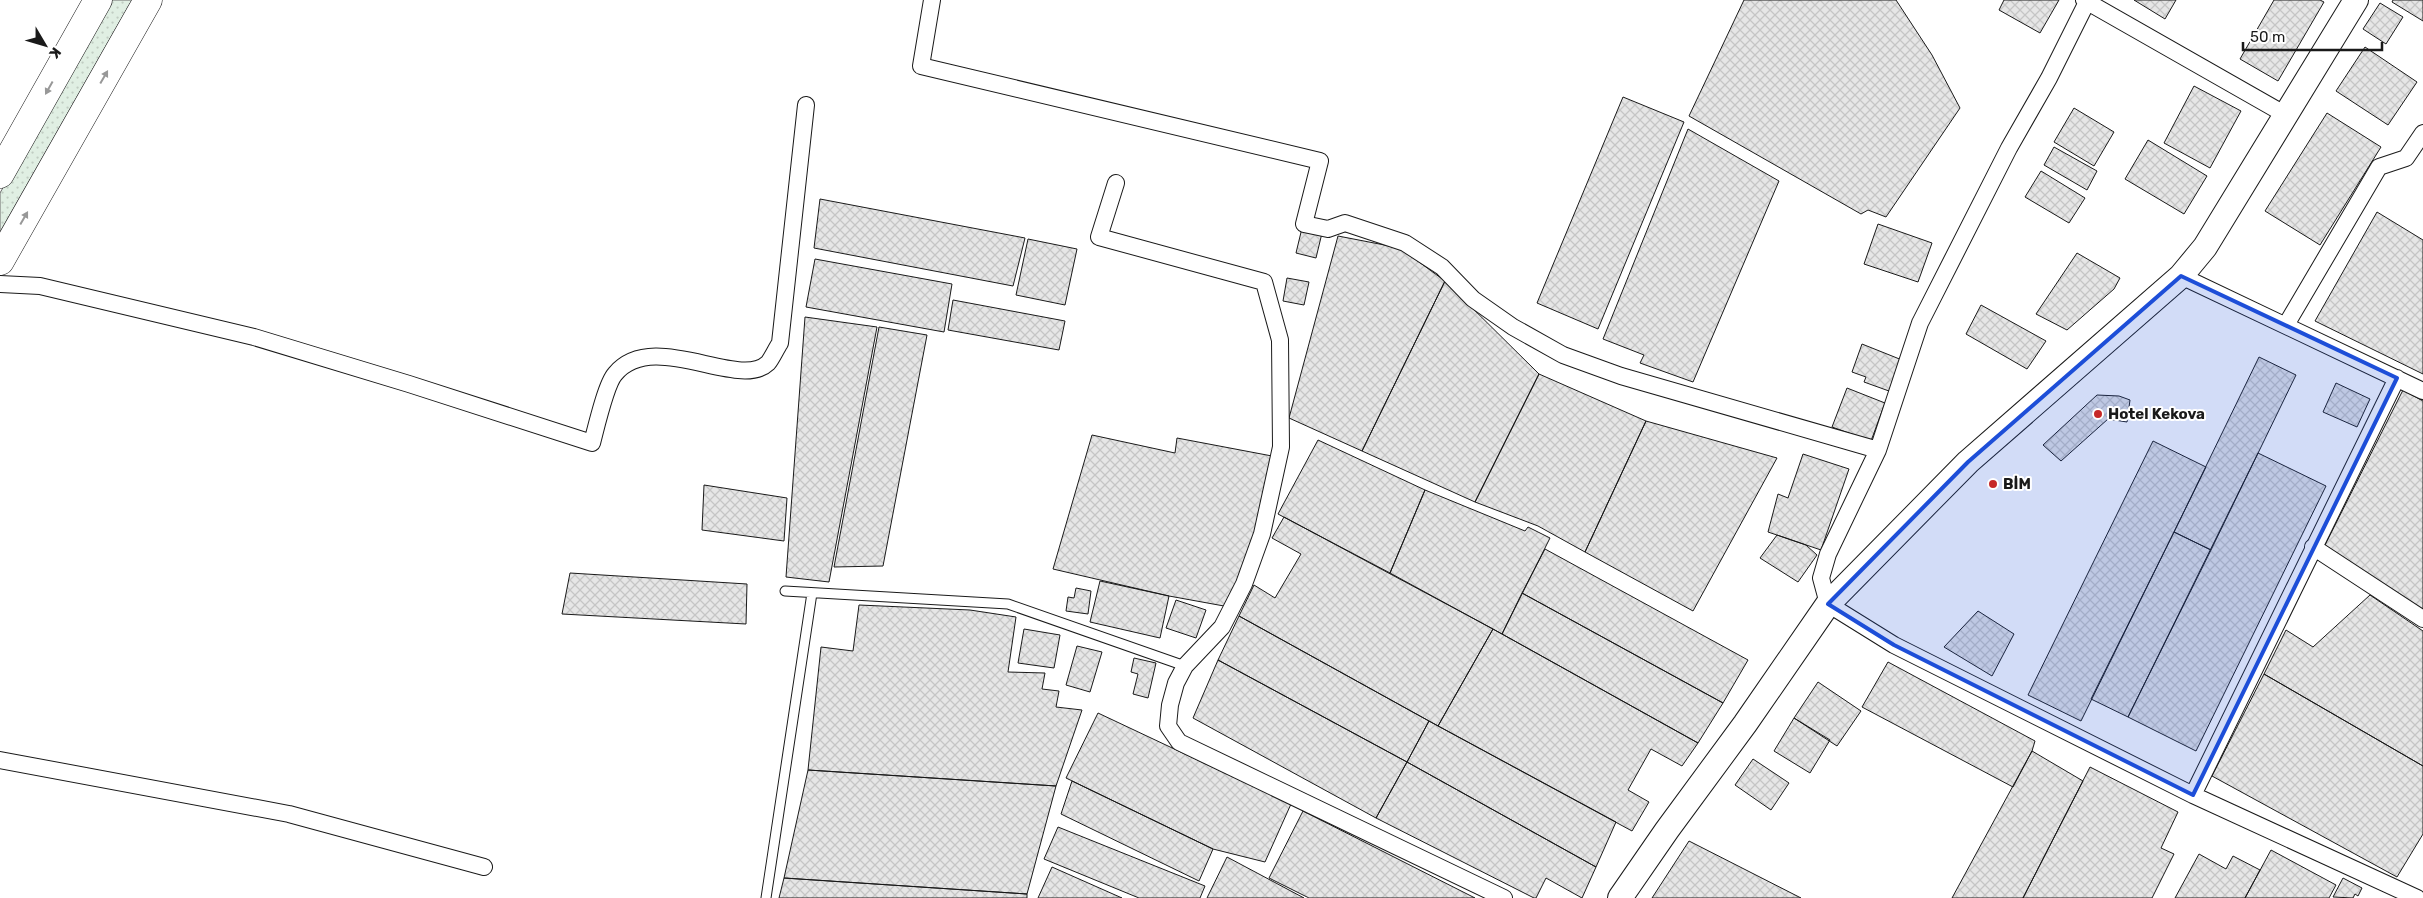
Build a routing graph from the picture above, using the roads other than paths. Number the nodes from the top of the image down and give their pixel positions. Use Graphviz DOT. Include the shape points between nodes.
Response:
graph roads {
  1 [pos="98,0"];
  2 [pos="148,0"];
  3 [pos="932,0"];
  4 [pos="2356,0"];
  5 [pos="2086,1"];
  6 [pos="806,105"];
  7 [pos="2286,115"];
  8 [pos="2423,133"];
  9 [pos="0,174"];
  10 [pos="1116,184"];
  11 [pos="0,261"];
  12 [pos="2181,276"];
  13 [pos="0,284"];
  14 [pos="2286,326"];
  15 [pos="2397,378"];
  16 [pos="2423,391"];
  17 [pos="1878,450"];
  18 [pos="2313,547"];
  19 [pos="785,591"];
  20 [pos="812,593"];
  21 [pos="1828,604"];
  22 [pos="2423,620"];
  23 [pos="1185,666"];
  24 [pos="0,760"];
  25 [pos="2193,795"];
  26 [pos="484,866"];
  27 [pos="766,898"];
  28 [pos="1504,898"];
  29 [pos="1620,898"];
  30 [pos="2417,898"];
  1 -- 9 [label="highway, one-way"];
  11 -- 2 [label="highway, one-way"];
  3 -- 17 [label="street" via="921,66 1320,161 1304,224 1328,229 1345,223 1405,243 1442,267 1473,299 1513,327 1563,355 1630,378"];
  4 -- 7 [label="street"];
  5 -- 7 [label="street"];
  5 -- 17 [label="street" via="1920,323"];
  6 -- 13 [label="street" via="780,343 767,363 752,371 650,355 628,361 613,375 592,443 254,336 40,286"];
  7 -- 12 [label="street" via="2205,247"];
  8 -- 14 [label="street" via="2406,158 2379,167"];
  10 -- 23 [label="street" via="1099,237 1264,282 1280,340 1281,447 1262,534 1244,584 1222,627"];
  12 -- 14 [label="street"];
  12 -- 21 [label="street" via="1968,462"];
  14 -- 15 [label="street"];
  15 -- 16 [label="street"];
  15 -- 18 [label="street"];
  17 -- 21 [label="street" via="1828,554 1821,578"];
  18 -- 22 [label="street"];
  18 -- 25 [label="street"];
  19 -- 20 [label="lane"];
  20 -- 23 [label="lane" via="1008,604"];
  20 -- 27 [label="lane"];
  21 -- 25 [label="street" via="1894,645"];
  21 -- 29 [label="street"];
  23 -- 28 [label="street" via="1172,697 1168,726 1179,742"];
  24 -- 26 [label="street" via="289,814"];
  25 -- 30 [label="street"];
}
